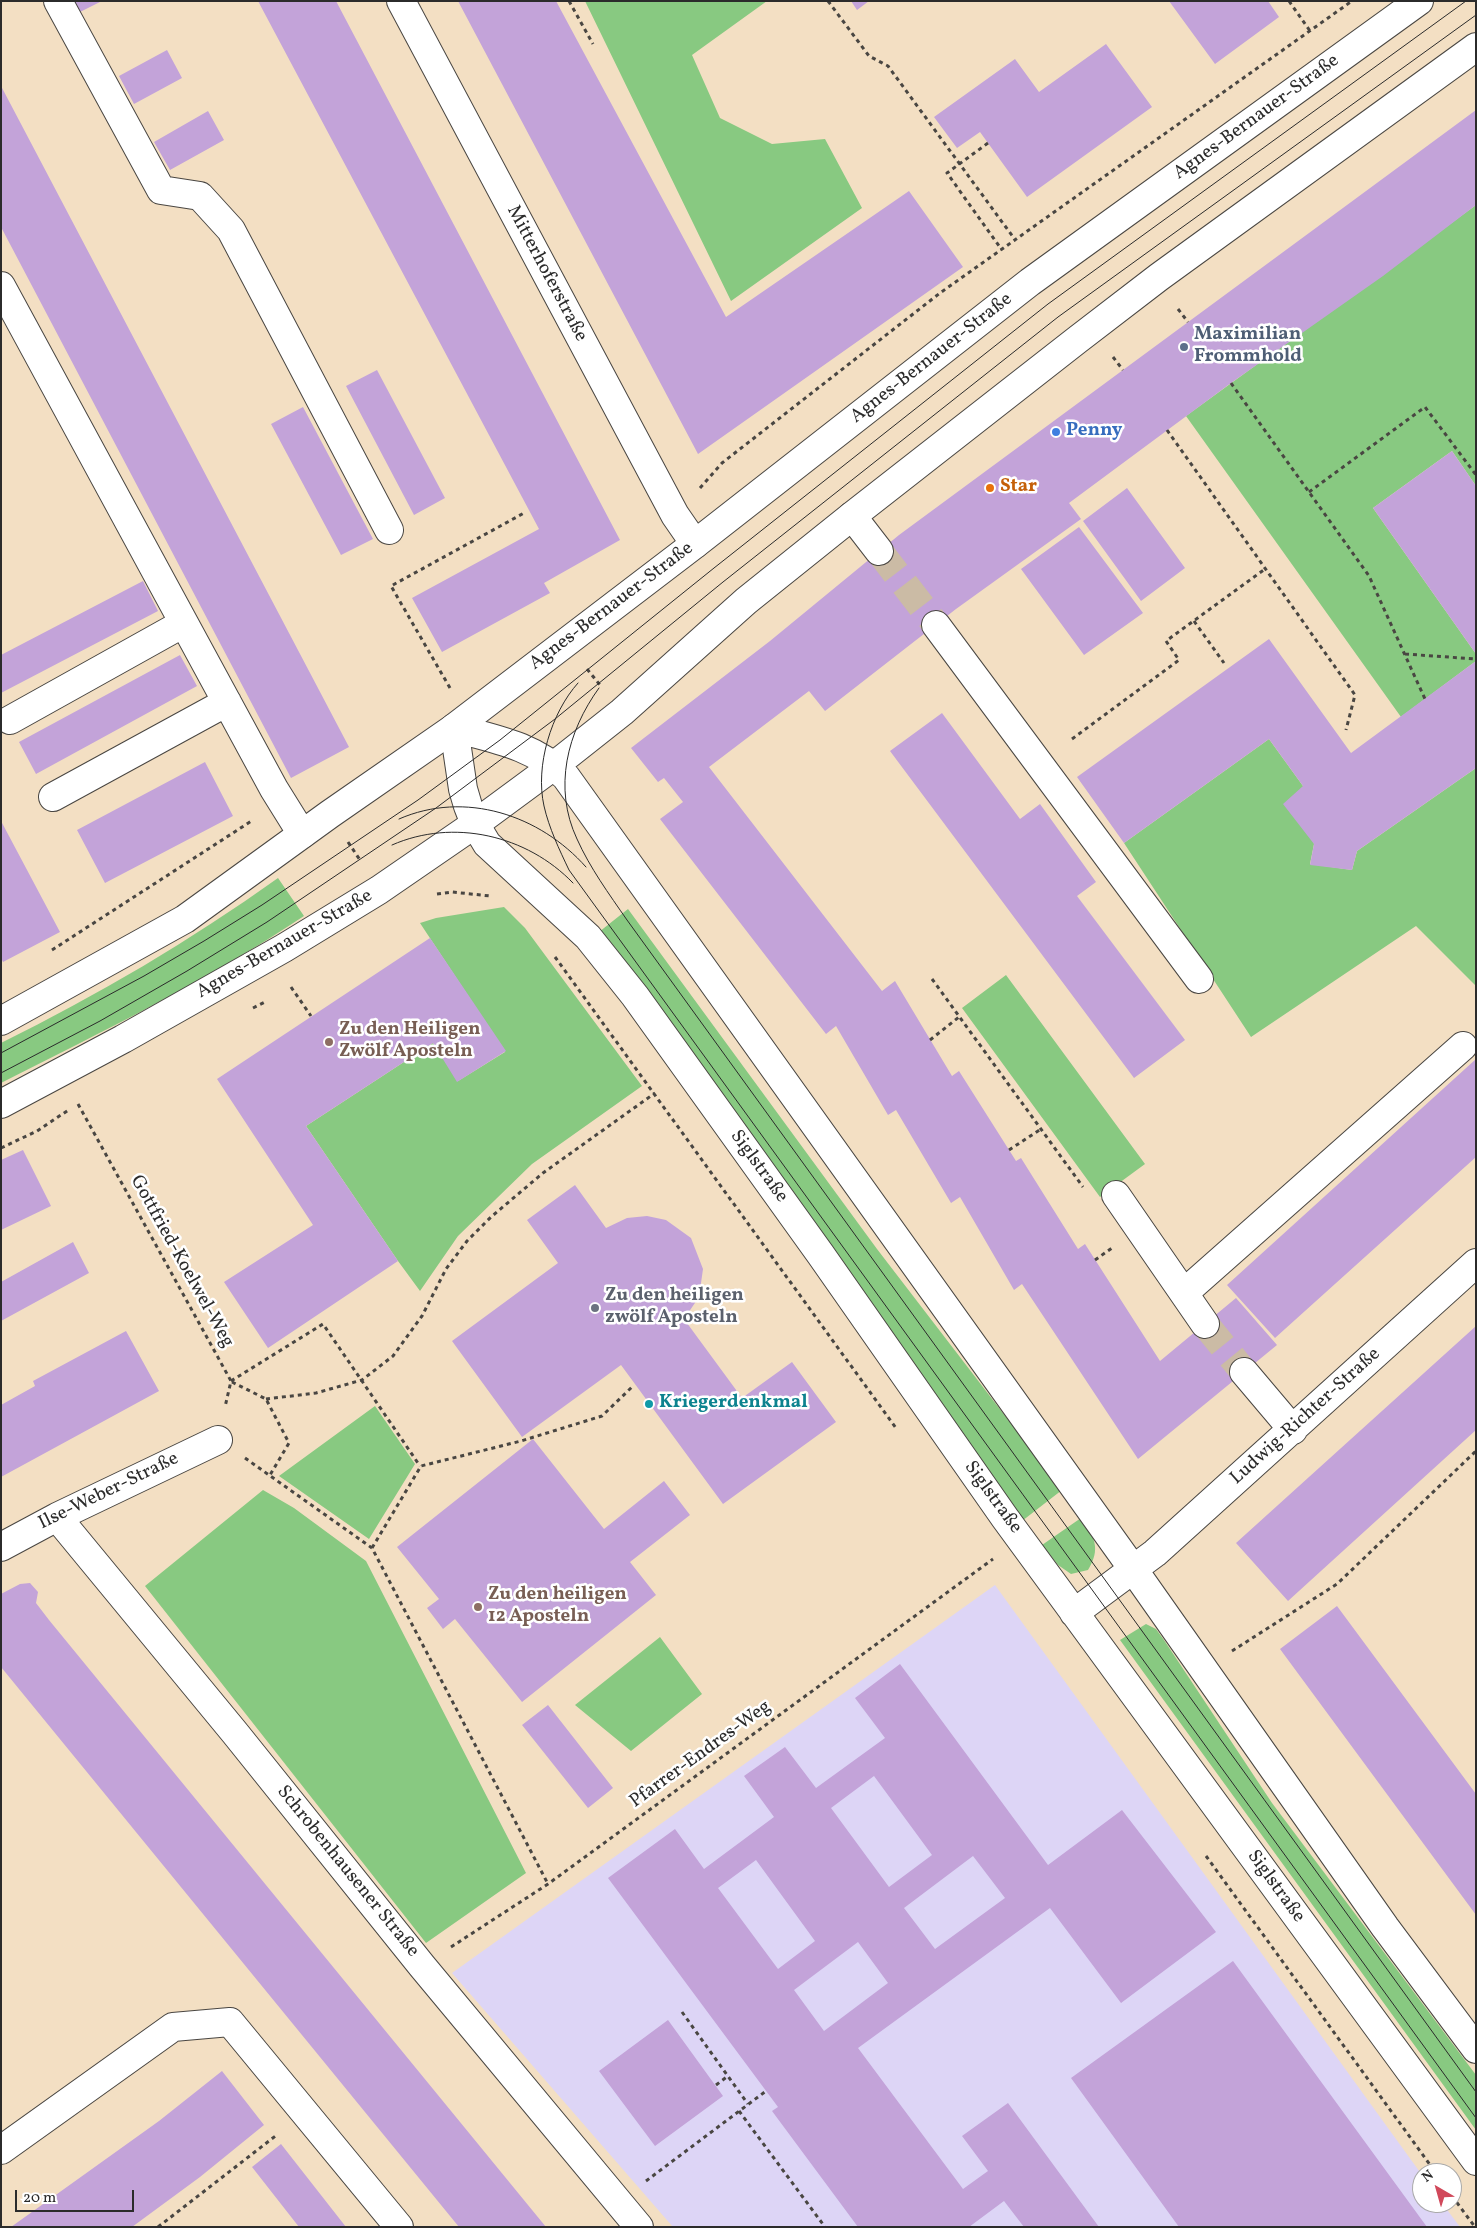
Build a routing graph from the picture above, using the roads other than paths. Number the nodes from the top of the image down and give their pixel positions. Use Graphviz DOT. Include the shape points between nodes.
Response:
graph roads {
  1 [pos="58,1"];
  2 [pos="401,1"];
  3 [pos="1418,1"];
  4 [pos="1476,47"];
  5 [pos="1,286"];
  6 [pos="852,516"];
  7 [pos="388,530"];
  8 [pos="695,544"];
  9 [pos="879,551"];
  10 [pos="184,623"];
  11 [pos="936,625"];
  12 [pos="227,702"];
  13 [pos="10,720"];
  14 [pos="454,728"];
  15 [pos="555,765"];
  16 [pos="53,797"];
  17 [pos="475,824"];
  18 [pos="302,834"];
  19 [pos="1199,979"];
  20 [pos="3,1016"];
  21 [pos="1463,1046"];
  22 [pos="1,1104"];
  23 [pos="1116,1195"];
  24 [pos="1476,1263"];
  25 [pos="1184,1293"];
  26 [pos="1205,1324"];
  27 [pos="1244,1372"];
  28 [pos="1293,1430"];
  29 [pos="218,1440"];
  30 [pos="56,1517"];
  31 [pos="1,1547"];
  32 [pos="1133,1569"];
  33 [pos="1074,1613"];
  34 [pos="1476,2049"];
  35 [pos="1,2150"];
  36 [pos="1476,2160"];
  37 [pos="399,2227"];
  38 [pos="638,2227"];
  1 -- 7 [label="street" via="161,190 200,196 231,230"];
  2 -- 8 [label="street, Mitterhoferstraße" via="675,516"];
  3 -- 8 [label="street, Agnes-Bernauer-Straße" via="1030,282"];
  4 -- 6 [label="street, Agnes-Bernauer-Straße" via="1159,277"];
  5 -- 10 [label="street"];
  6 -- 9 [label="street"];
  6 -- 15 [label="street, Agnes-Bernauer-Straße" via="746,601 622,712"];
  8 -- 14 [label="street, Agnes-Bernauer-Straße"];
  10 -- 12 [label="street"];
  10 -- 13 [label="street"];
  11 -- 19 [label="street"];
  12 -- 16 [label="street"];
  12 -- 18 [label="street"];
  14 -- 15 [label="street" via="519,747"];
  14 -- 17 [label="street, Siglstraße" via="463,789"];
  14 -- 18 [label="street, Agnes-Bernauer-Straße"];
  15 -- 17 [label="street, Agnes-Bernauer-Straße"];
  15 -- 32 [label="street"];
  17 -- 22 [label="street, Agnes-Bernauer-Straße" via="379,890 284,948"];
  17 -- 33 [label="street, Siglstraße" via="487,844 588,937 635,996"];
  18 -- 20 [label="street, Agnes-Bernauer-Straße" via="185,918"];
  21 -- 25 [label="street"];
  23 -- 25 [label="street"];
  24 -- 28 [label="street, Ludwig-Richter-Straße"];
  25 -- 26 [label="street"];
  27 -- 28 [label="street"];
  28 -- 32 [label="street, Ludwig-Richter-Straße"];
  29 -- 30 [label="street, Ilse-Weber-Straße"];
  30 -- 31 [label="street, Ilse-Weber-Straße"];
  30 -- 38 [label="street, Schrobenhausener Straße" via="236,1732 422,1966"];
  32 -- 33 [label="street"];
  32 -- 34 [label="street" via="1385,1927"];
  33 -- 36 [label="street, Siglstraße"];
  35 -- 37 [label="street" via="173,2027 230,2022"];
}
